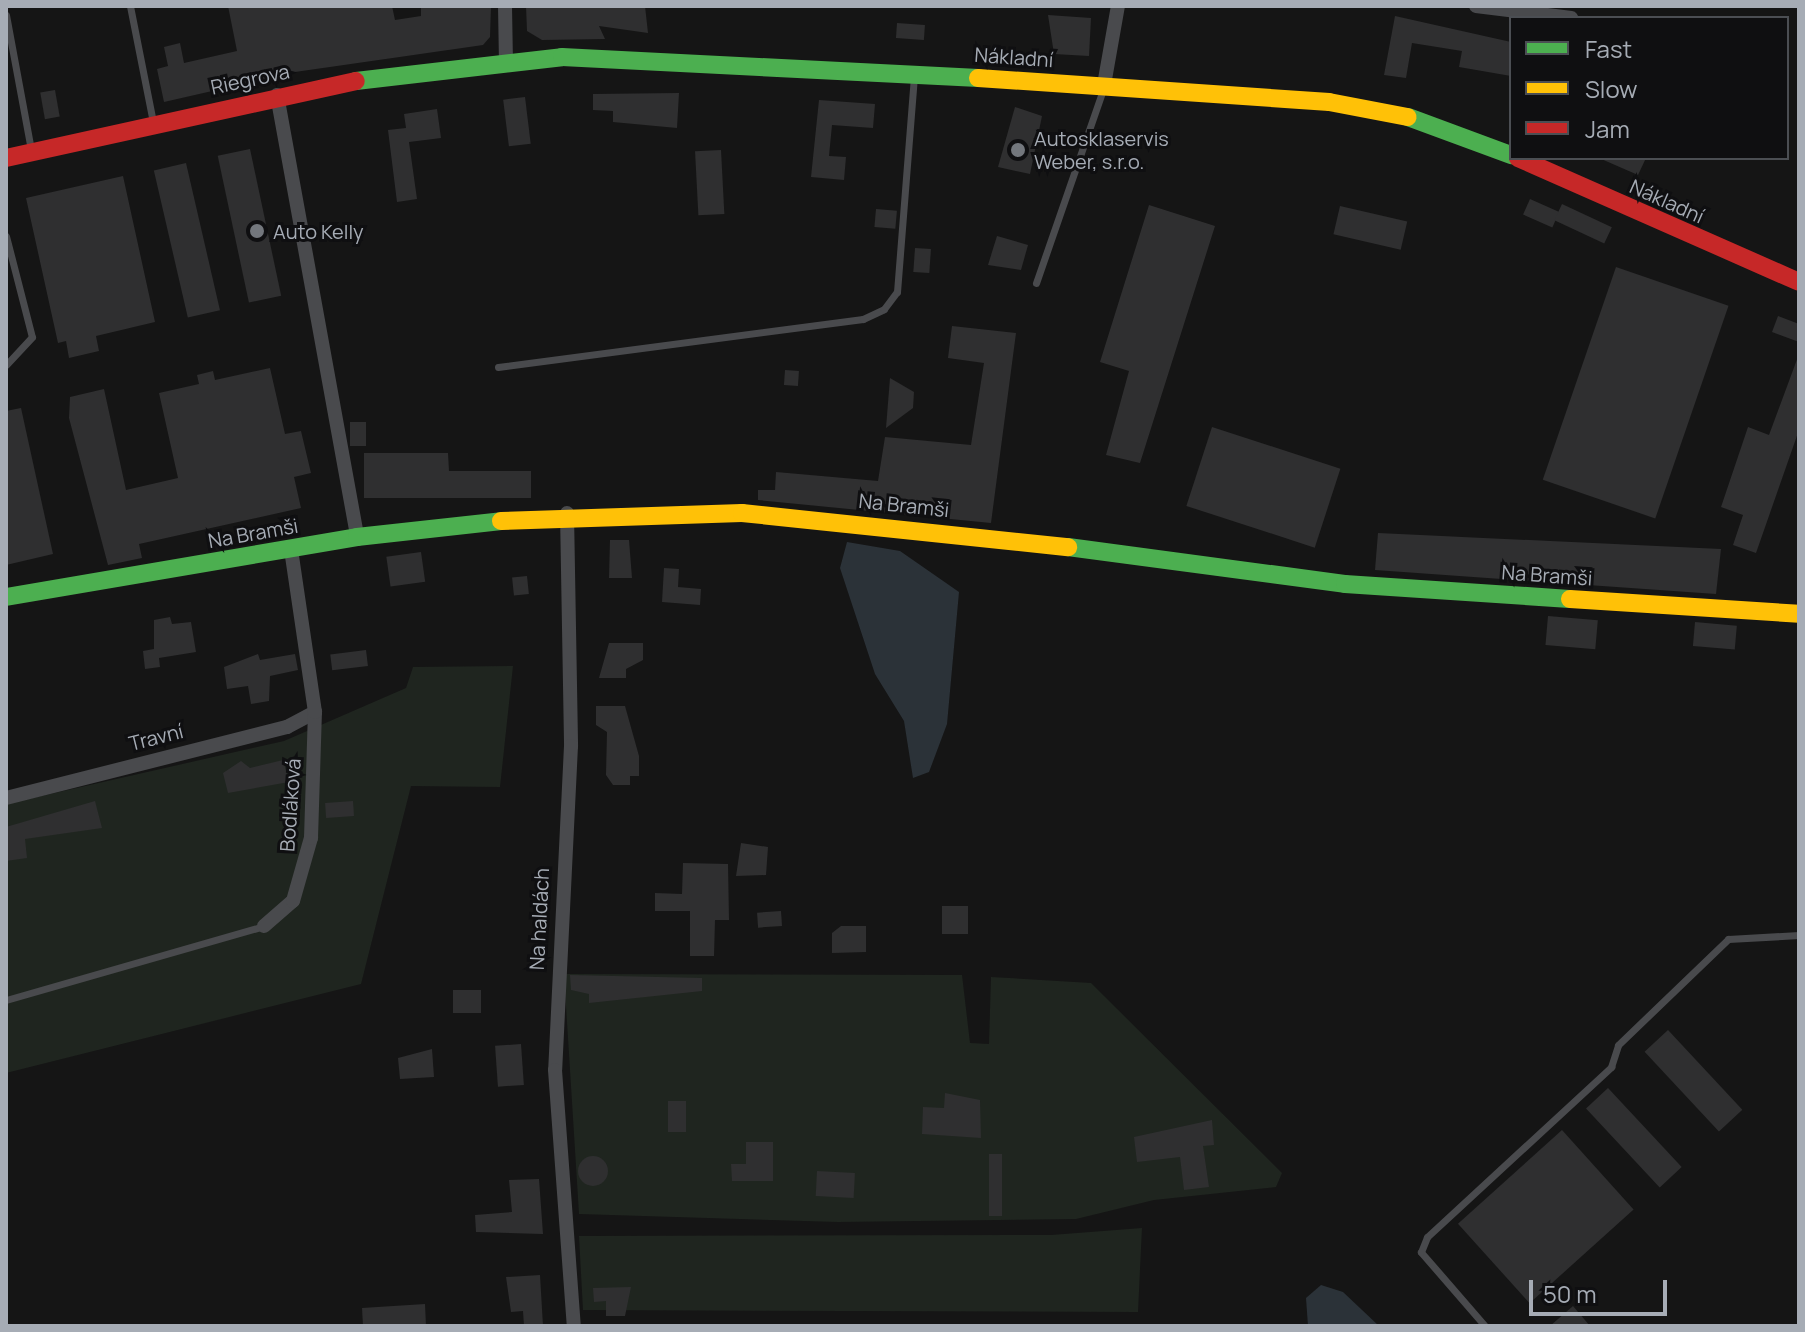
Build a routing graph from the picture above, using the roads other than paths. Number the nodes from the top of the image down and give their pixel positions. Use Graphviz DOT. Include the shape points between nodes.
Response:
graph roads {
  1 [pos="130,6"];
  2 [pos="505,6"];
  3 [pos="1118,6"];
  4 [pos="1476,6"];
  5 [pos="6,15"];
  6 [pos="1555,16"];
  7 [pos="506,61"];
  8 [pos="914,72"];
  9 [pos="17,75"];
  10 [pos="6,77"];
  11 [pos="1104,85"];
  12 [pos="277,95"];
  13 [pos="153,122"];
  14 [pos="31,152"];
  15 [pos="1509,154"];
  16 [pos="6,158"];
  17 [pos="1523,160"];
  18 [pos="6,236"];
  19 [pos="1799,282"];
  20 [pos="1036,283"];
  21 [pos="6,365"];
  22 [pos="498,367"];
  23 [pos="567,513"];
  24 [pos="357,537"];
  25 [pos="291,549"];
  26 [pos="6,597"];
  27 [pos="1799,614"];
  28 [pos="315,712"];
  29 [pos="6,798"];
  30 [pos="264,926"];
  31 [pos="1799,935"];
  32 [pos="6,1000"];
  33 [pos="574,1326"];
  34 [pos="1485,1326"];
  1 -- 13 [label="lane"];
  2 -- 7 [label="street"];
  3 -- 11 [label="street"];
  4 -- 6 [label="street"];
  5 -- 9 [label="lane"];
  7 -- 8 [label="main road, Nákladní" via="695,58"];
  7 -- 12 [label="main road, Riegrova"];
  8 -- 11 [label="main road, Nákladní"];
  8 -- 22 [label="lane" via="897,292 884,309 863,319"];
  9 -- 10 [label="lane"];
  9 -- 14 [label="lane"];
  11 -- 15 [label="main road, Nákladní" via="1381,110"];
  11 -- 20 [label="lane"];
  12 -- 13 [label="main road, Riegrova"];
  12 -- 24 [label="street"];
  13 -- 14 [label="main road, Riegrova"];
  14 -- 16 [label="main road, Riegrova"];
  17 -- 19 [label="main road, Nákladní"];
  18 -- 21 [label="lane" via="32,337 28,350"];
  23 -- 24 [label="main road, Na Bramši"];
  23 -- 27 [label="main road, Na Bramši" via="742,513 876,523 1345,584"];
  23 -- 33 [label="street, Na haldách" via="571,746 555,1070"];
  24 -- 25 [label="main road, Na Bramši"];
  25 -- 26 [label="main road, Na Bramši"];
  25 -- 28 [label="street, Bodláková"];
  28 -- 29 [label="street, Travní" via="287,727"];
  28 -- 30 [label="street, Bodláková" via="310,852 293,901"];
  30 -- 32 [label="lane, Bodláková"];
  31 -- 34 [label="lane" via="1728,939 1618,1045 1611,1067 1427,1237 1421,1252"];
}
